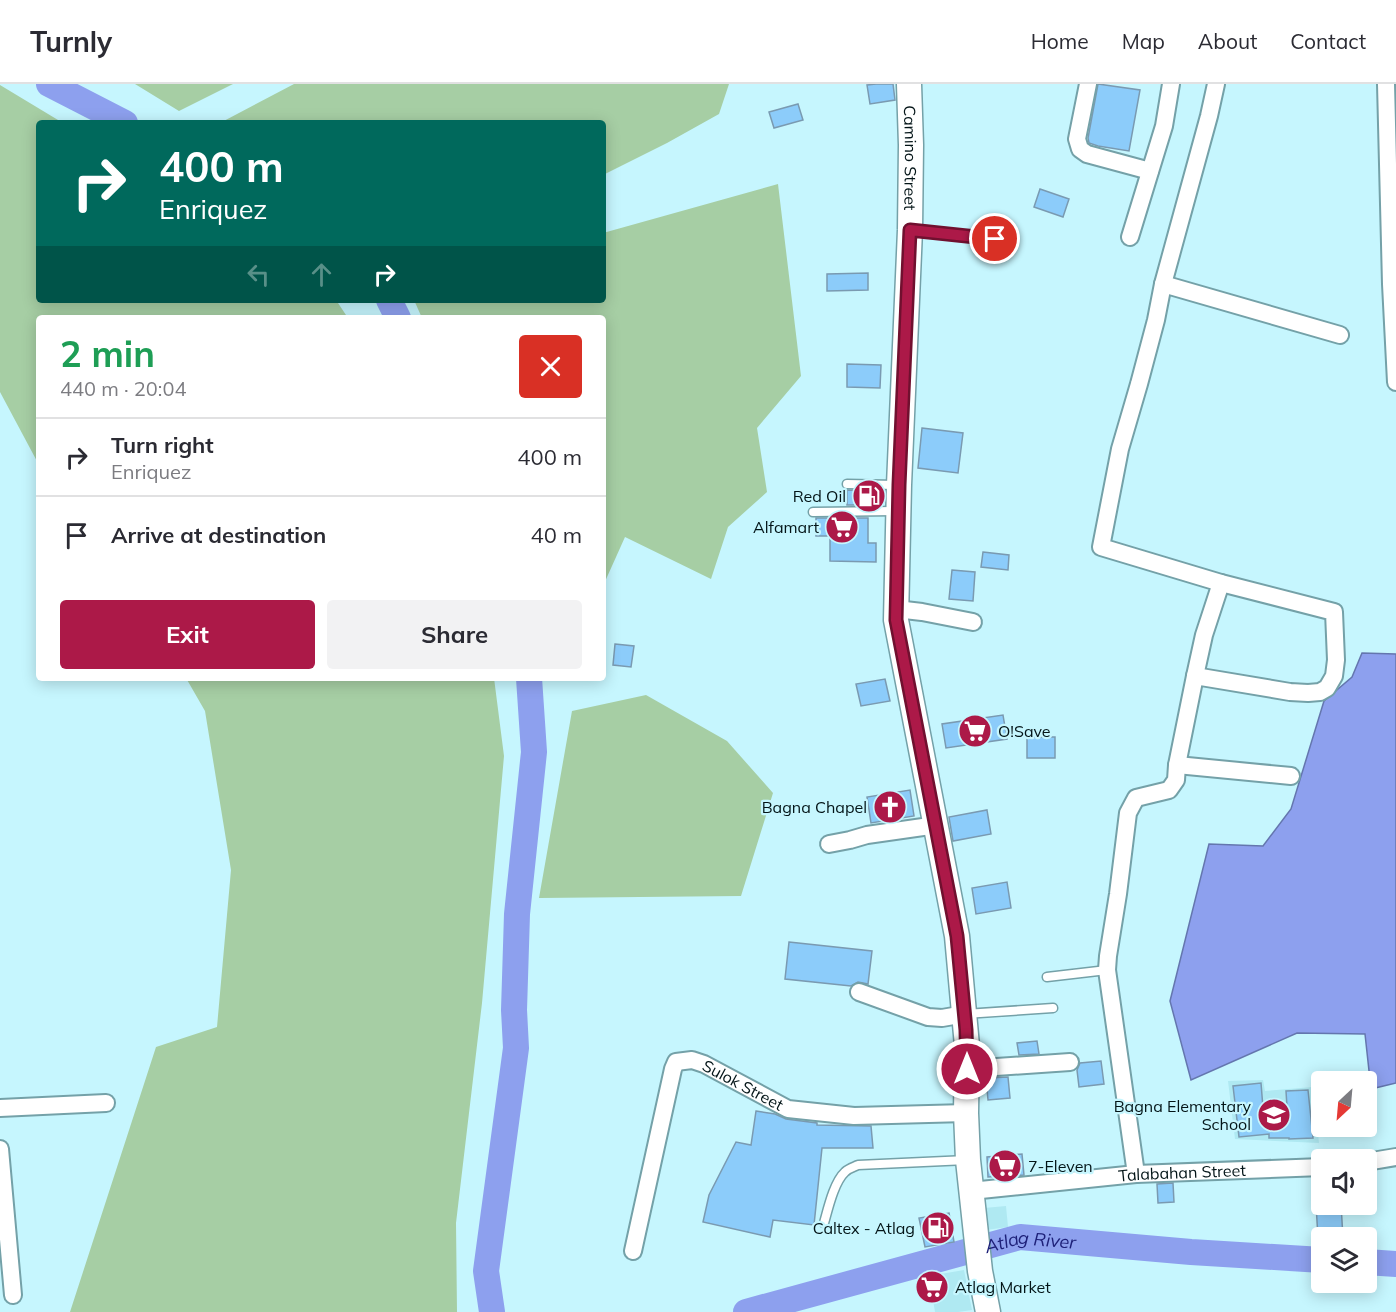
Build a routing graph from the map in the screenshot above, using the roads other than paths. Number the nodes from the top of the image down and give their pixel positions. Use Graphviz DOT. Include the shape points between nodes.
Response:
graph roads {
  1 [pos="909,84"];
  2 [pos="1088,84"];
  3 [pos="1171,84"];
  4 [pos="1216,84"];
  5 [pos="1386,84"];
  6 [pos="1150,171"];
  7 [pos="910,230"];
  8 [pos="1130,237"];
  9 [pos="995,239"];
  10 [pos="1163,284"];
  11 [pos="1340,335"];
  12 [pos="1396,382"];
  13 [pos="847,484"];
  14 [pos="899,485"];
  15 [pos="899,510"];
  16 [pos="813,512"];
  17 [pos="1221,583"];
  18 [pos="896,609"];
  19 [pos="973,622"];
  20 [pos="1195,676"];
  21 [pos="1178,765"];
  22 [pos="1291,776"];
  23 [pos="936,825"];
  24 [pos="829,844"];
  25 [pos="1107,970"];
  26 [pos="1047,977"];
  27 [pos="859,992"];
  28 [pos="1053,1008"];
  29 [pos="965,1014"];
  30 [pos="1070,1062"];
  31 [pos="967,1069"];
  32 [pos="105,1103"];
  33 [pos="0,1108"];
  34 [pos="966,1113"];
  35 [pos="0,1149"];
  36 [pos="1396,1157"];
  37 [pos="968,1160"];
  38 [pos="1377,1160"];
  39 [pos="1311,1167"];
  40 [pos="1136,1174"];
  41 [pos="971,1191"];
  42 [pos="824,1223"];
  43 [pos="633,1251"];
  44 [pos="13,1295"];
  45 [pos="988,1312"];
  1 -- 7 [label="main road, Camino Street"];
  2 -- 6 [label="street" via="1077,139 1080,149"];
  3 -- 6 [label="street" via="1164,126"];
  4 -- 10 [label="street"];
  5 -- 12 [label="street"];
  6 -- 8 [label="street"];
  7 -- 9 [label="lane"];
  7 -- 14 [label="main road, Camino Street"];
  10 -- 11 [label="street"];
  10 -- 17 [label="street" via="1120,448 1101,547"];
  13 -- 14 [label="lane"];
  14 -- 15 [label="main road, Camino Street"];
  15 -- 16 [label="lane"];
  15 -- 18 [label="main road, Camino Street"];
  17 -- 20 [label="street"];
  17 -- 20 [label="street" via="1334,612 1334,676 1320,692 1308,693"];
  18 -- 19 [label="street"];
  18 -- 23 [label="main road, Camino Street"];
  20 -- 21 [label="street"];
  21 -- 22 [label="street"];
  21 -- 25 [label="street" via="1176,780 1169,790 1136,798 1128,813"];
  23 -- 24 [label="street"];
  23 -- 29 [label="main road, Camino Street" via="957,936"];
  25 -- 26 [label="lane"];
  25 -- 40 [label="street"];
  27 -- 29 [label="street" via="928,1017"];
  28 -- 29 [label="lane"];
  29 -- 31 [label="main road, Camino Street"];
  30 -- 31 [label="street"];
  31 -- 34 [label="main road, Camino Street"];
  32 -- 33 [label="street"];
  34 -- 37 [label="main road, Camino Street"];
  34 -- 43 [label="street, Sulok Street" via="854,1116 788,1109 704,1064 692,1060 676,1062"];
  35 -- 44 [label="street"];
  36 -- 38 [label="street"];
  37 -- 41 [label="main road, Camino Street"];
  37 -- 42 [label="lane" via="849,1168 837,1185"];
  39 -- 40 [label="street, Talabahan Street"];
  40 -- 41 [label="street, Talabahan Street"];
  41 -- 45 [label="main road, Camino Street"];
}
